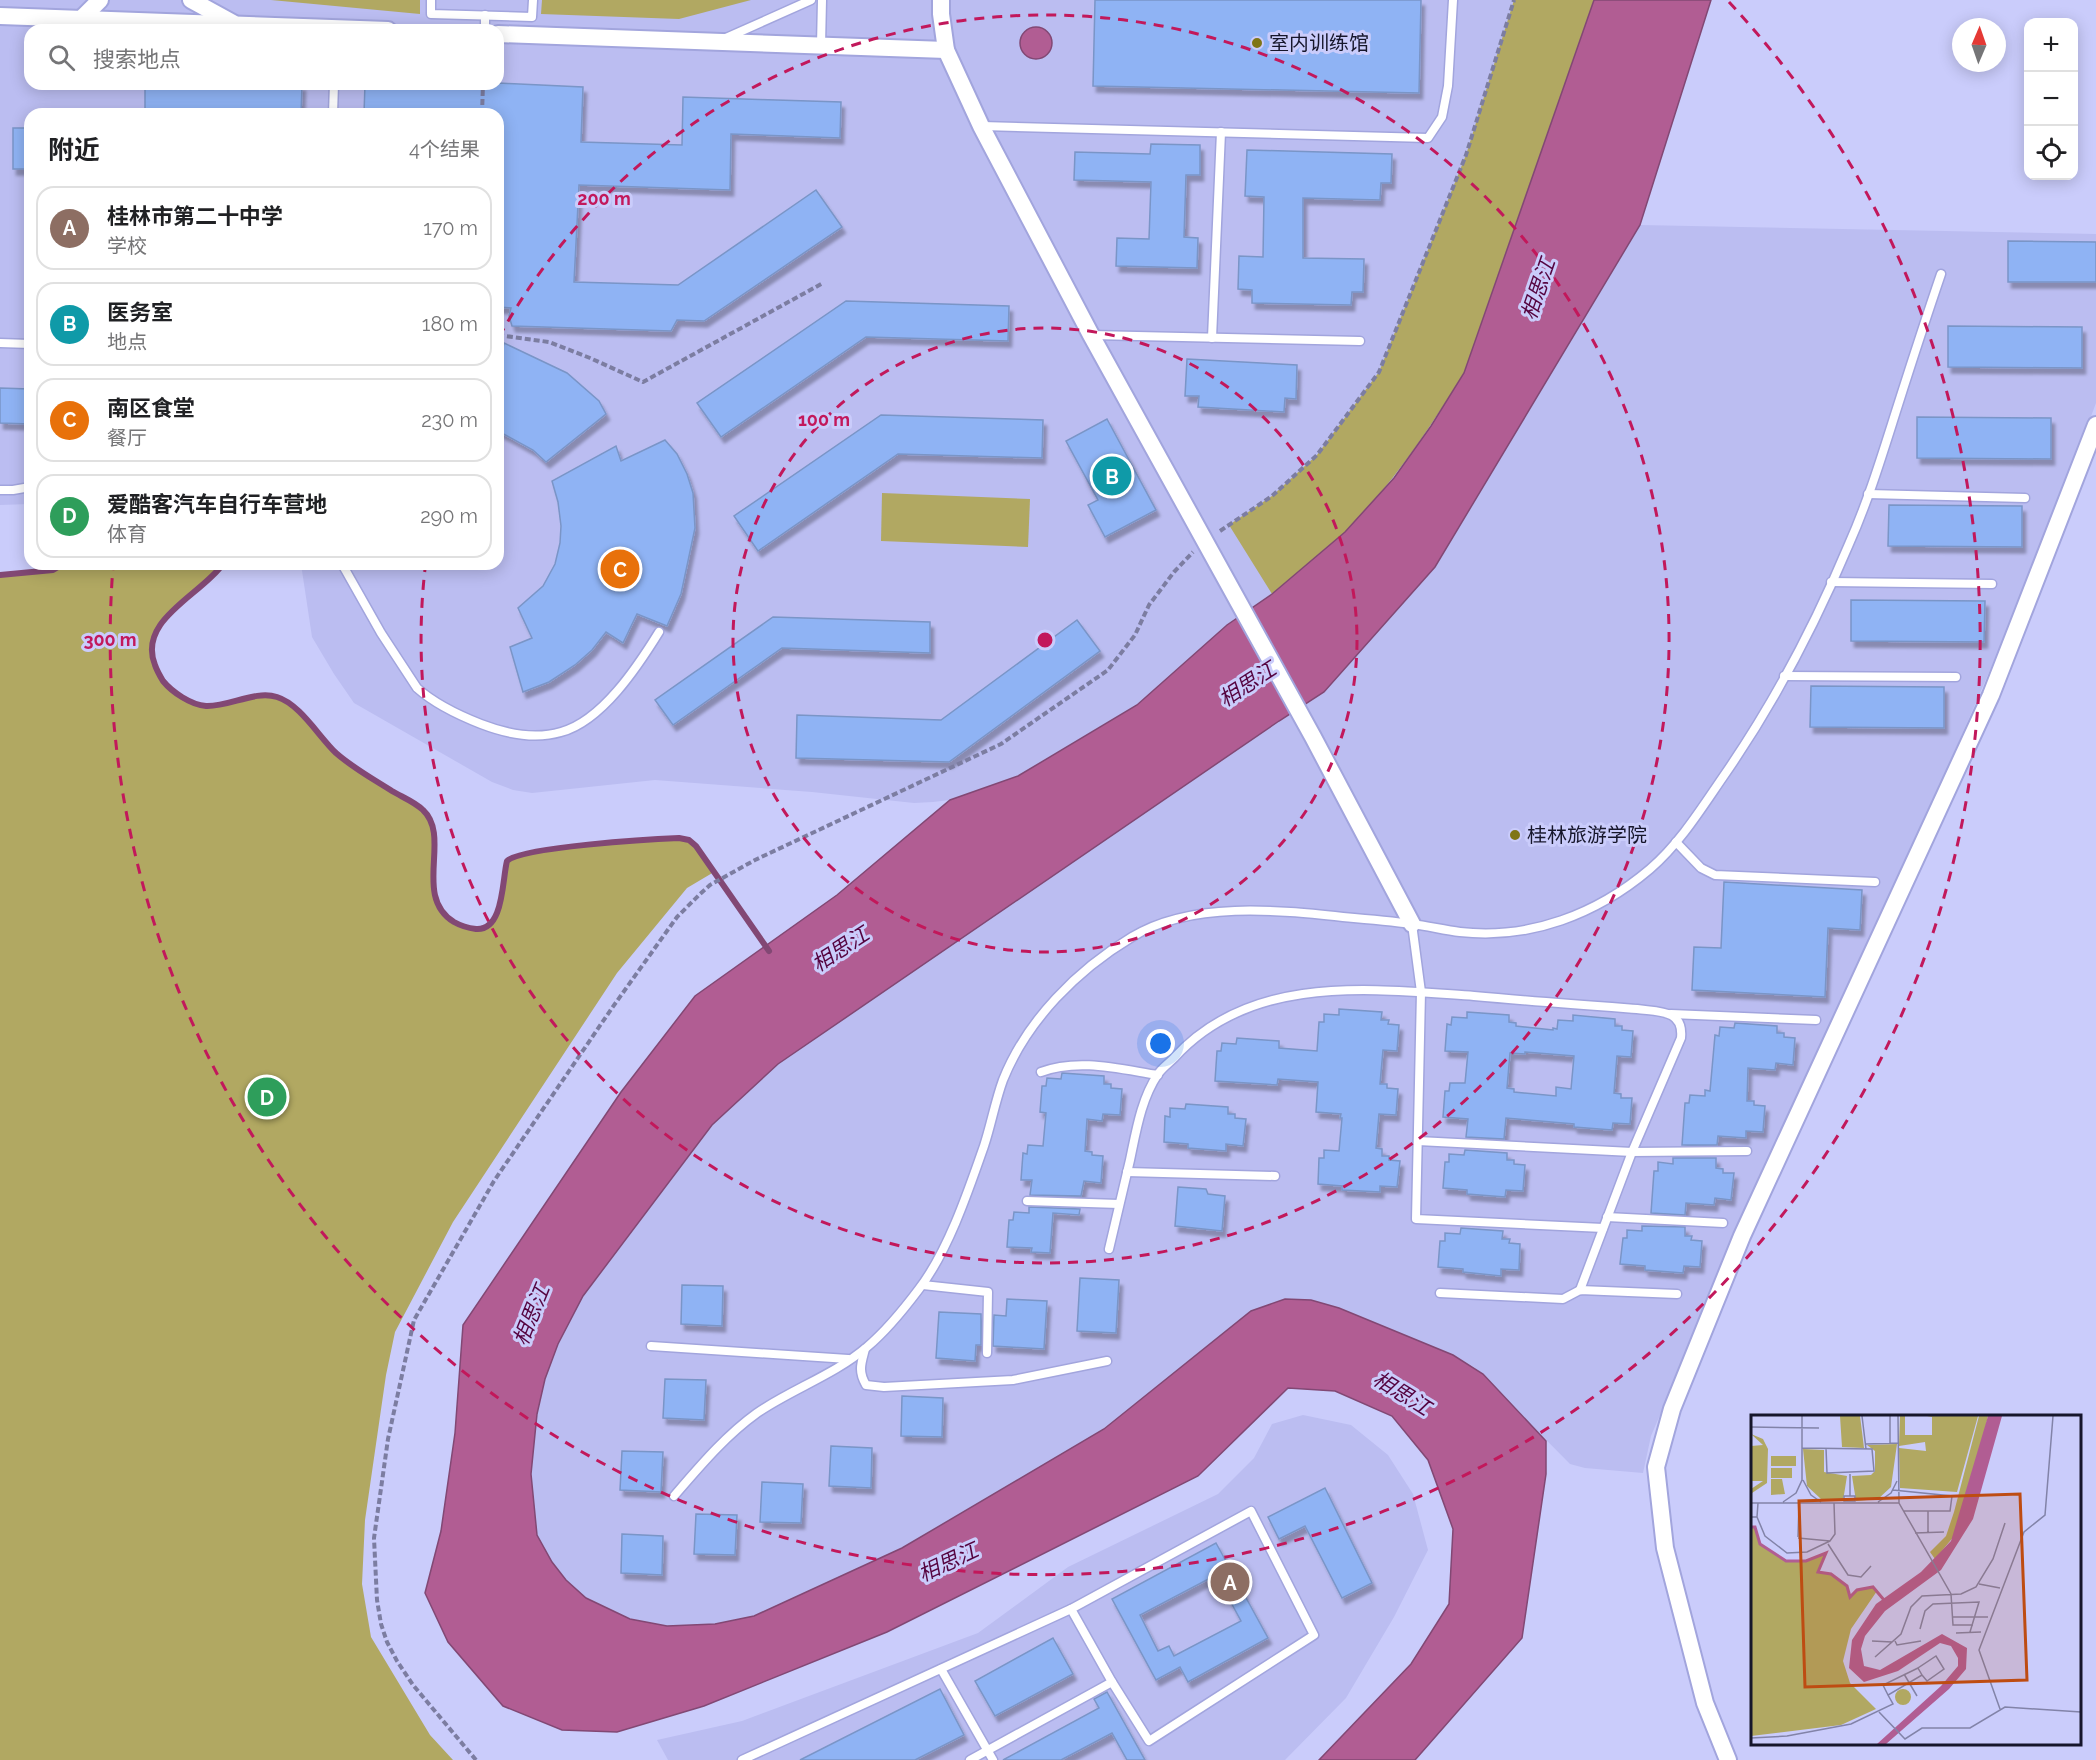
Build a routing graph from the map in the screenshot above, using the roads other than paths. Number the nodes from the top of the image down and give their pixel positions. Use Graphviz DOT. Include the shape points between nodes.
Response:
graph roads {
  1 [pos="100,0"];
  2 [pos="191,0"];
  3 [pos="431,0"];
  4 [pos="532,0"];
  5 [pos="811,0"];
  6 [pos="822,0"];
  7 [pos="941,0"];
  8 [pos="1453,0"];
  9 [pos="485,15"];
  10 [pos="0,16"];
  11 [pos="81,19"];
  12 [pos="211,24"];
  13 [pos="235,24"];
  14 [pos="485,24"];
  15 [pos="504,34"];
  16 [pos="717,42"];
  17 [pos="821,45"];
  18 [pos="946,50"];
  19 [pos="334,90"];
  20 [pos="333,108"];
  21 [pos="981,126"];
  22 [pos="1221,132"];
  23 [pos="1941,274"];
  24 [pos="1091,335"];
  25 [pos="1212,338"];
  26 [pos="1360,341"];
  27 [pos="0,343"];
  28 [pos="24,344"];
  29 [pos="2096,425"];
  30 [pos="24,487"];
  31 [pos="0,490"];
  32 [pos="1868,494"];
  33 [pos="2025,498"];
  34 [pos="345,570"];
  35 [pos="1831,582"];
  36 [pos="1992,584"];
  37 [pos="659,632"];
  38 [pos="1784,676"];
  39 [pos="1956,676"];
  40 [pos="1676,842"];
  41 [pos="1875,882"];
  42 [pos="1412,924"];
  43 [pos="1421,992"];
  44 [pos="1671,1014"];
  45 [pos="1816,1020"];
  46 [pos="1041,1072"];
  47 [pos="1158,1075"];
  48 [pos="1418,1141"];
  49 [pos="1747,1151"];
  50 [pos="1632,1152"];
  51 [pos="1127,1172"];
  52 [pos="1275,1176"];
  53 [pos="1028,1201"];
  54 [pos="1119,1204"];
  55 [pos="1607,1217"];
  56 [pos="1722,1223"];
  57 [pos="1603,1228"];
  58 [pos="1109,1249"];
  59 [pos="923,1285"];
  60 [pos="1580,1290"];
  61 [pos="1440,1293"];
  62 [pos="1677,1294"];
  63 [pos="651,1346"];
  64 [pos="865,1349"];
  65 [pos="987,1353"];
  66 [pos="849,1359"];
  67 [pos="1107,1361"];
  68 [pos="674,1496"];
  69 [pos="1071,1609"];
  70 [pos="941,1669"];
  71 [pos="1112,1682"];
  72 [pos="987,1750"];
  73 [pos="742,1760"];
  74 [pos="970,1760"];
  75 [pos="993,1760"];
  76 [pos="1728,1760"];
  1 -- 11 [label="street"];
  2 -- 13 [label="street"];
  3 -- 9 [label="lane" via="431,14"];
  4 -- 9 [label="lane" via="532,17"];
  5 -- 16 [label="lane"];
  6 -- 17 [label="lane"];
  7 -- 18 [label="street"];
  8 -- 22 [label="lane" via="1448,86 1442,117 1428,138"];
  9 -- 14 [label="lane"];
  10 -- 11 [label="street"];
  11 -- 12 [label="street"];
  15 -- 16 [label="street"];
  16 -- 17 [label="street"];
  17 -- 18 [label="street"];
  18 -- 21 [label="street"];
  19 -- 20 [label="lane"];
  21 -- 22 [label="lane"];
  21 -- 24 [label="street"];
  22 -- 25 [label="lane"];
  23 -- 32 [label="lane"];
  24 -- 25 [label="lane"];
  24 -- 42 [label="street"];
  25 -- 26 [label="lane"];
  27 -- 28 [label="lane"];
  29 -- 76 [label="street" via="1991,695 1742,1236 1664,1436 1656,1467 1665,1548 1705,1703"];
  30 -- 31 [label="lane"];
  32 -- 33 [label="lane"];
  32 -- 35 [label="lane"];
  34 -- 37 [label="lane" via="417,688 467,718 520,735 562,732 584,722 623,684"];
  35 -- 36 [label="lane"];
  35 -- 38 [label="lane"];
  38 -- 39 [label="lane"];
  38 -- 40 [label="lane" via="1736,759"];
  40 -- 41 [label="lane" via="1701,868 1715,875"];
  40 -- 42 [label="lane" via="1650,869 1611,896 1579,915 1532,930 1486,934"];
  42 -- 43 [label="lane"];
  42 -- 59 [label="lane" via="1235,910 1207,913 1156,924 1093,962 1055,999 1014,1057 1001,1084 984,1145 950,1236"];
  43 -- 44 [label="lane"];
  43 -- 47 [label="lane" via="1349,989 1261,1003 1207,1028"];
  43 -- 48 [label="lane"];
  44 -- 45 [label="lane"];
  44 -- 50 [label="lane" via="1678,1020 1681,1038"];
  46 -- 47 [label="lane" via="1081,1065"];
  47 -- 51 [label="lane" via="1142,1109"];
  48 -- 50 [label="lane"];
  48 -- 57 [label="lane" via="1416,1219"];
  49 -- 50 [label="lane"];
  50 -- 55 [label="lane"];
  51 -- 52 [label="lane"];
  51 -- 54 [label="lane"];
  53 -- 54 [label="lane"];
  54 -- 58 [label="lane"];
  55 -- 56 [label="lane"];
  55 -- 57 [label="lane"];
  57 -- 60 [label="lane"];
  59 -- 64 [label="lane"];
  59 -- 65 [label="lane" via="988,1292"];
  60 -- 61 [label="lane" via="1563,1299"];
  60 -- 62 [label="lane"];
  63 -- 66 [label="lane"];
  64 -- 66 [label="lane"];
  64 -- 67 [label="lane" via="860,1366 862,1378 866,1385 884,1387 1013,1380"];
  66 -- 68 [label="lane" via="741,1425"];
  69 -- 70 [label="lane"];
  69 -- 71 [label="lane"];
  69 -- 71 [label="lane" via="1251,1511 1314,1635 1149,1741"];
  70 -- 72 [label="lane"];
  70 -- 73 [label="lane"];
  71 -- 72 [label="lane"];
  72 -- 74 [label="lane"];
  72 -- 75 [label="lane"];
}
